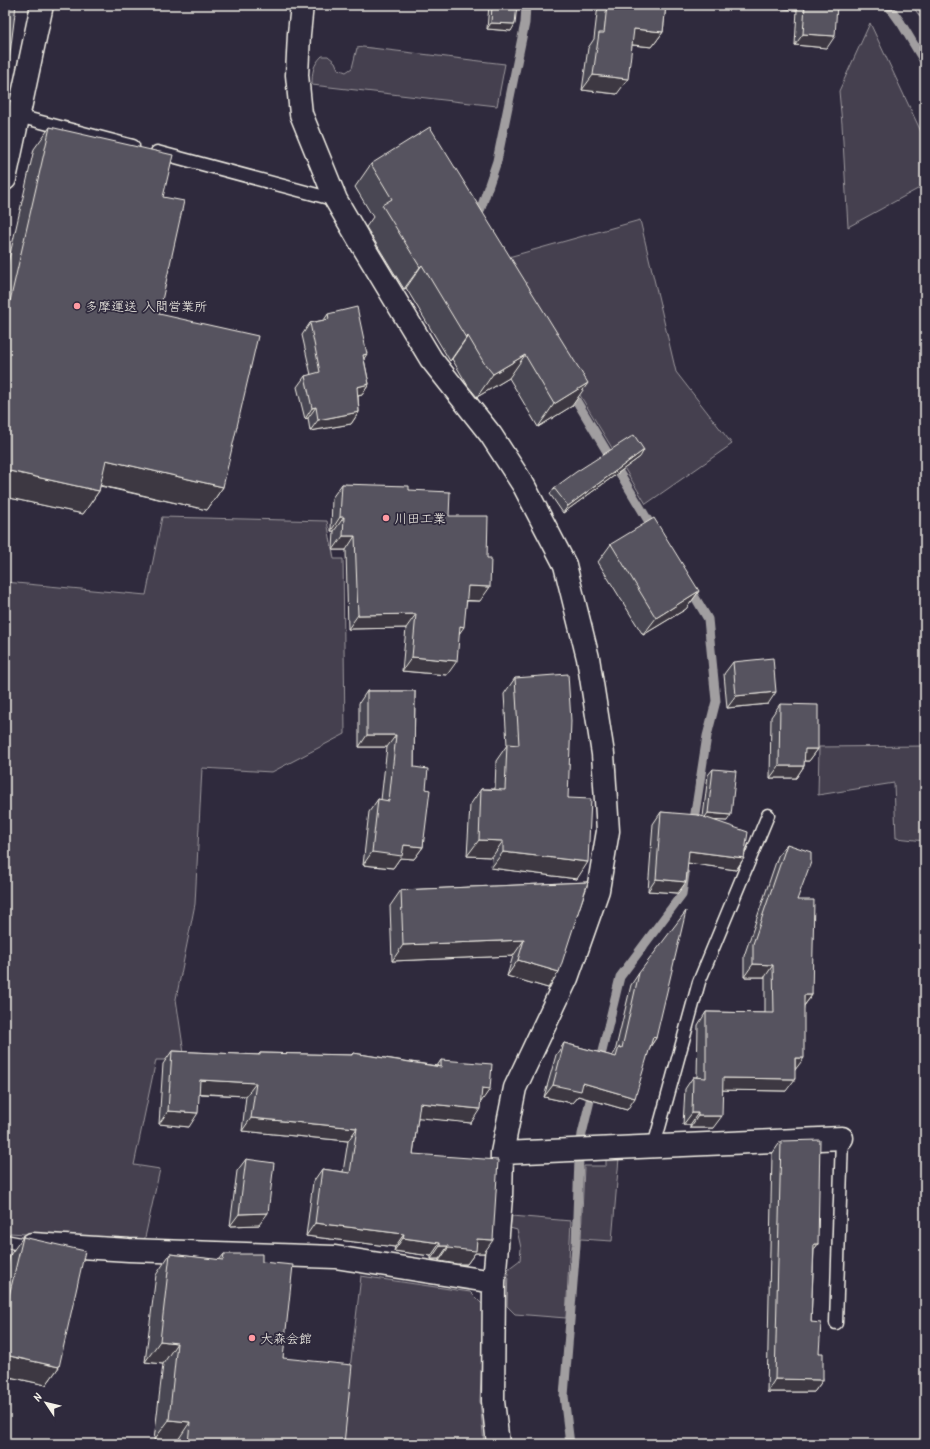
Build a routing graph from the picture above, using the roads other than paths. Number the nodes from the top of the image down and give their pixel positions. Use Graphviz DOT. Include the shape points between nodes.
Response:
graph roads {
  1 [pos="42,5"];
  2 [pos="302,5"];
  3 [pos="18,116"];
  4 [pos="5,179"];
  5 [pos="336,200"];
  6 [pos="768,815"];
  7 [pos="842,1138"];
  8 [pos="654,1146"];
  9 [pos="502,1153"];
  10 [pos="13,1242"];
  11 [pos="494,1282"];
  12 [pos="836,1323"];
  13 [pos="498,1444"];
  1 -- 3 [label="street"];
  2 -- 5 [label="street" via="297,75 301,114"];
  3 -- 4 [label="street"];
  3 -- 5 [label="lane"];
  5 -- 9 [label="street" via="431,359 491,435 524,486 565,565 588,658 603,754 608,831 598,890 567,978 515,1088"];
  6 -- 8 [label="lane" via="699,982"];
  7 -- 8 [label="street"];
  7 -- 12 [label="lane"];
  8 -- 9 [label="street"];
  9 -- 11 [label="street"];
  10 -- 11 [label="street" via="130,1250 334,1257"];
  11 -- 13 [label="street" via="493,1401"];
}
